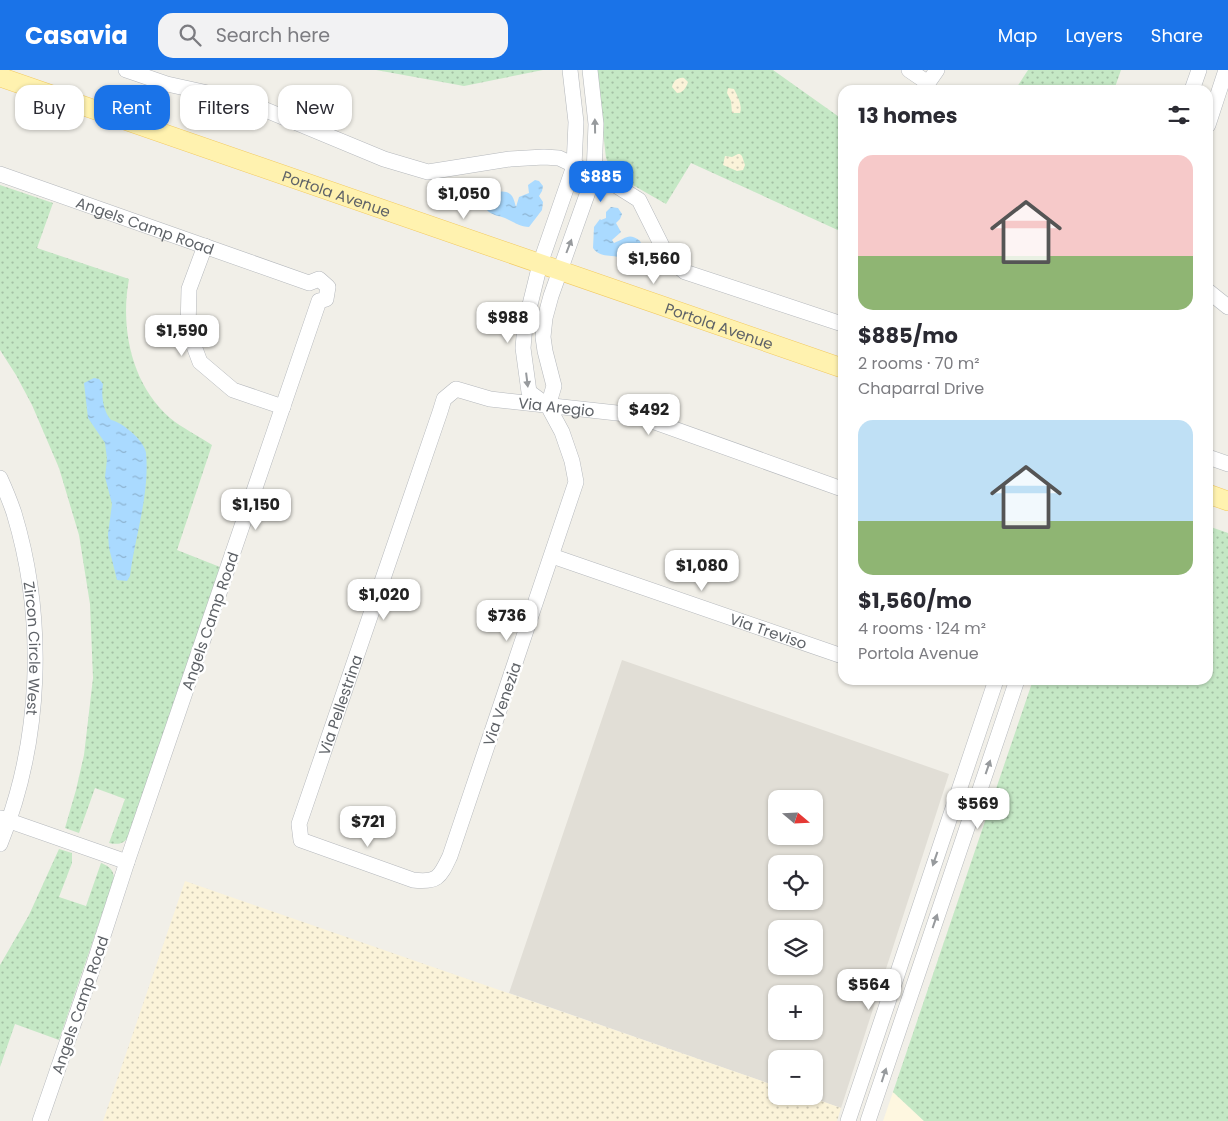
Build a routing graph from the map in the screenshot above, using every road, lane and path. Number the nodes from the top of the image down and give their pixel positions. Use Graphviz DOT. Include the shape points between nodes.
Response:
graph roads {
  1 [pos="126,70"];
  2 [pos="570,70"];
  3 [pos="590,70"];
  4 [pos="909,70"];
  5 [pos="1199,70"];
  6 [pos="1226,70"];
  7 [pos="0,77"];
  8 [pos="929,81"];
  9 [pos="1194,85"];
  10 [pos="1213,110"];
  11 [pos="574,166"];
  12 [pos="0,174"];
  13 [pos="594,175"];
  14 [pos="205,246"];
  15 [pos="540,264"];
  16 [pos="560,271"];
  17 [pos="1213,295"];
  18 [pos="1228,307"];
  19 [pos="838,323"];
  20 [pos="838,367"];
  21 [pos="444,399"];
  22 [pos="548,406"];
  23 [pos="283,407"];
  24 [pos="1213,459"];
  25 [pos="1228,464"];
  26 [pos="0,478"];
  27 [pos="838,488"];
  28 [pos="1213,496"];
  29 [pos="1228,501"];
  30 [pos="552,556"];
  31 [pos="838,655"];
  32 [pos="994,685"];
  33 [pos="1015,685"];
  34 [pos="958,788"];
  35 [pos="5,819"];
  36 [pos="0,844"];
  37 [pos="127,862"];
  38 [pos="429,882"];
  39 [pos="947,887"];
  40 [pos="40,1121"];
  41 [pos="848,1121"];
  42 [pos="868,1121"];
  1 -- 11 [label="street" via="167,84 244,101 384,159 428,172 544,157 559,158"];
  2 -- 11 [label="street, Via Venezia" via="576,122"];
  13 -- 3 [label="street, one-way" via="596,124"];
  4 -- 8 [label="street"];
  5 -- 9 [label="street"];
  6 -- 10 [label="street"];
  7 -- 15 [label="main road, Portola Avenue"];
  11 -- 13 [label="street"];
  11 -- 15 [label="street, Via Venezia"];
  12 -- 14 [label="street, Angels Camp Road"];
  16 -- 13 [label="street, one-way"];
  13 -- 19 [label="street" via="639,200 668,258 685,272"];
  14 -- 23 [label="street" via="189,289 188,330 200,362 233,390"];
  14 -- 23 [label="street, Angels Camp Road" via="309,283 319,279 328,287 326,299 318,301"];
  15 -- 16 [label="main road, Portola Avenue"];
  15 -- 22 [label="street, Via Venezia, one-way" via="523,348 529,392"];
  16 -- 20 [label="main road, Portola Avenue"];
  16 -- 22 [label="street" via="549,303 543,337 554,386"];
  17 -- 18 [label="street"];
  21 -- 22 [label="street, Via Aregio" via="456,389 490,399"];
  21 -- 38 [label="street, Via Pellestrina" via="299,824 301,840 413,880"];
  22 -- 27 [label="street, Via Aregio" via="635,415"];
  22 -- 30 [label="street, Via Venezia" via="562,432 576,482"];
  23 -- 37 [label="street, Angels Camp Road"];
  24 -- 25 [label="street"];
  26 -- 35 [label="street, Zircon Circle West" via="14,512 25,558 35,664 24,768"];
  28 -- 29 [label="main road"];
  30 -- 31 [label="street, Via Treviso"];
  30 -- 38 [label="street, Via Venezia" via="450,856 440,876"];
  32 -- 34 [label="street"];
  39 -- 33 [label="street, one-way"];
  34 -- 39 [label="street" via="966,793 969,800"];
  34 -- 41 [label="street, one-way"];
  35 -- 36 [label="street, Zircon Circle West"];
  35 -- 37 [label="street"];
  37 -- 40 [label="street, Angels Camp Road"];
  42 -- 39 [label="street, one-way"];
}
